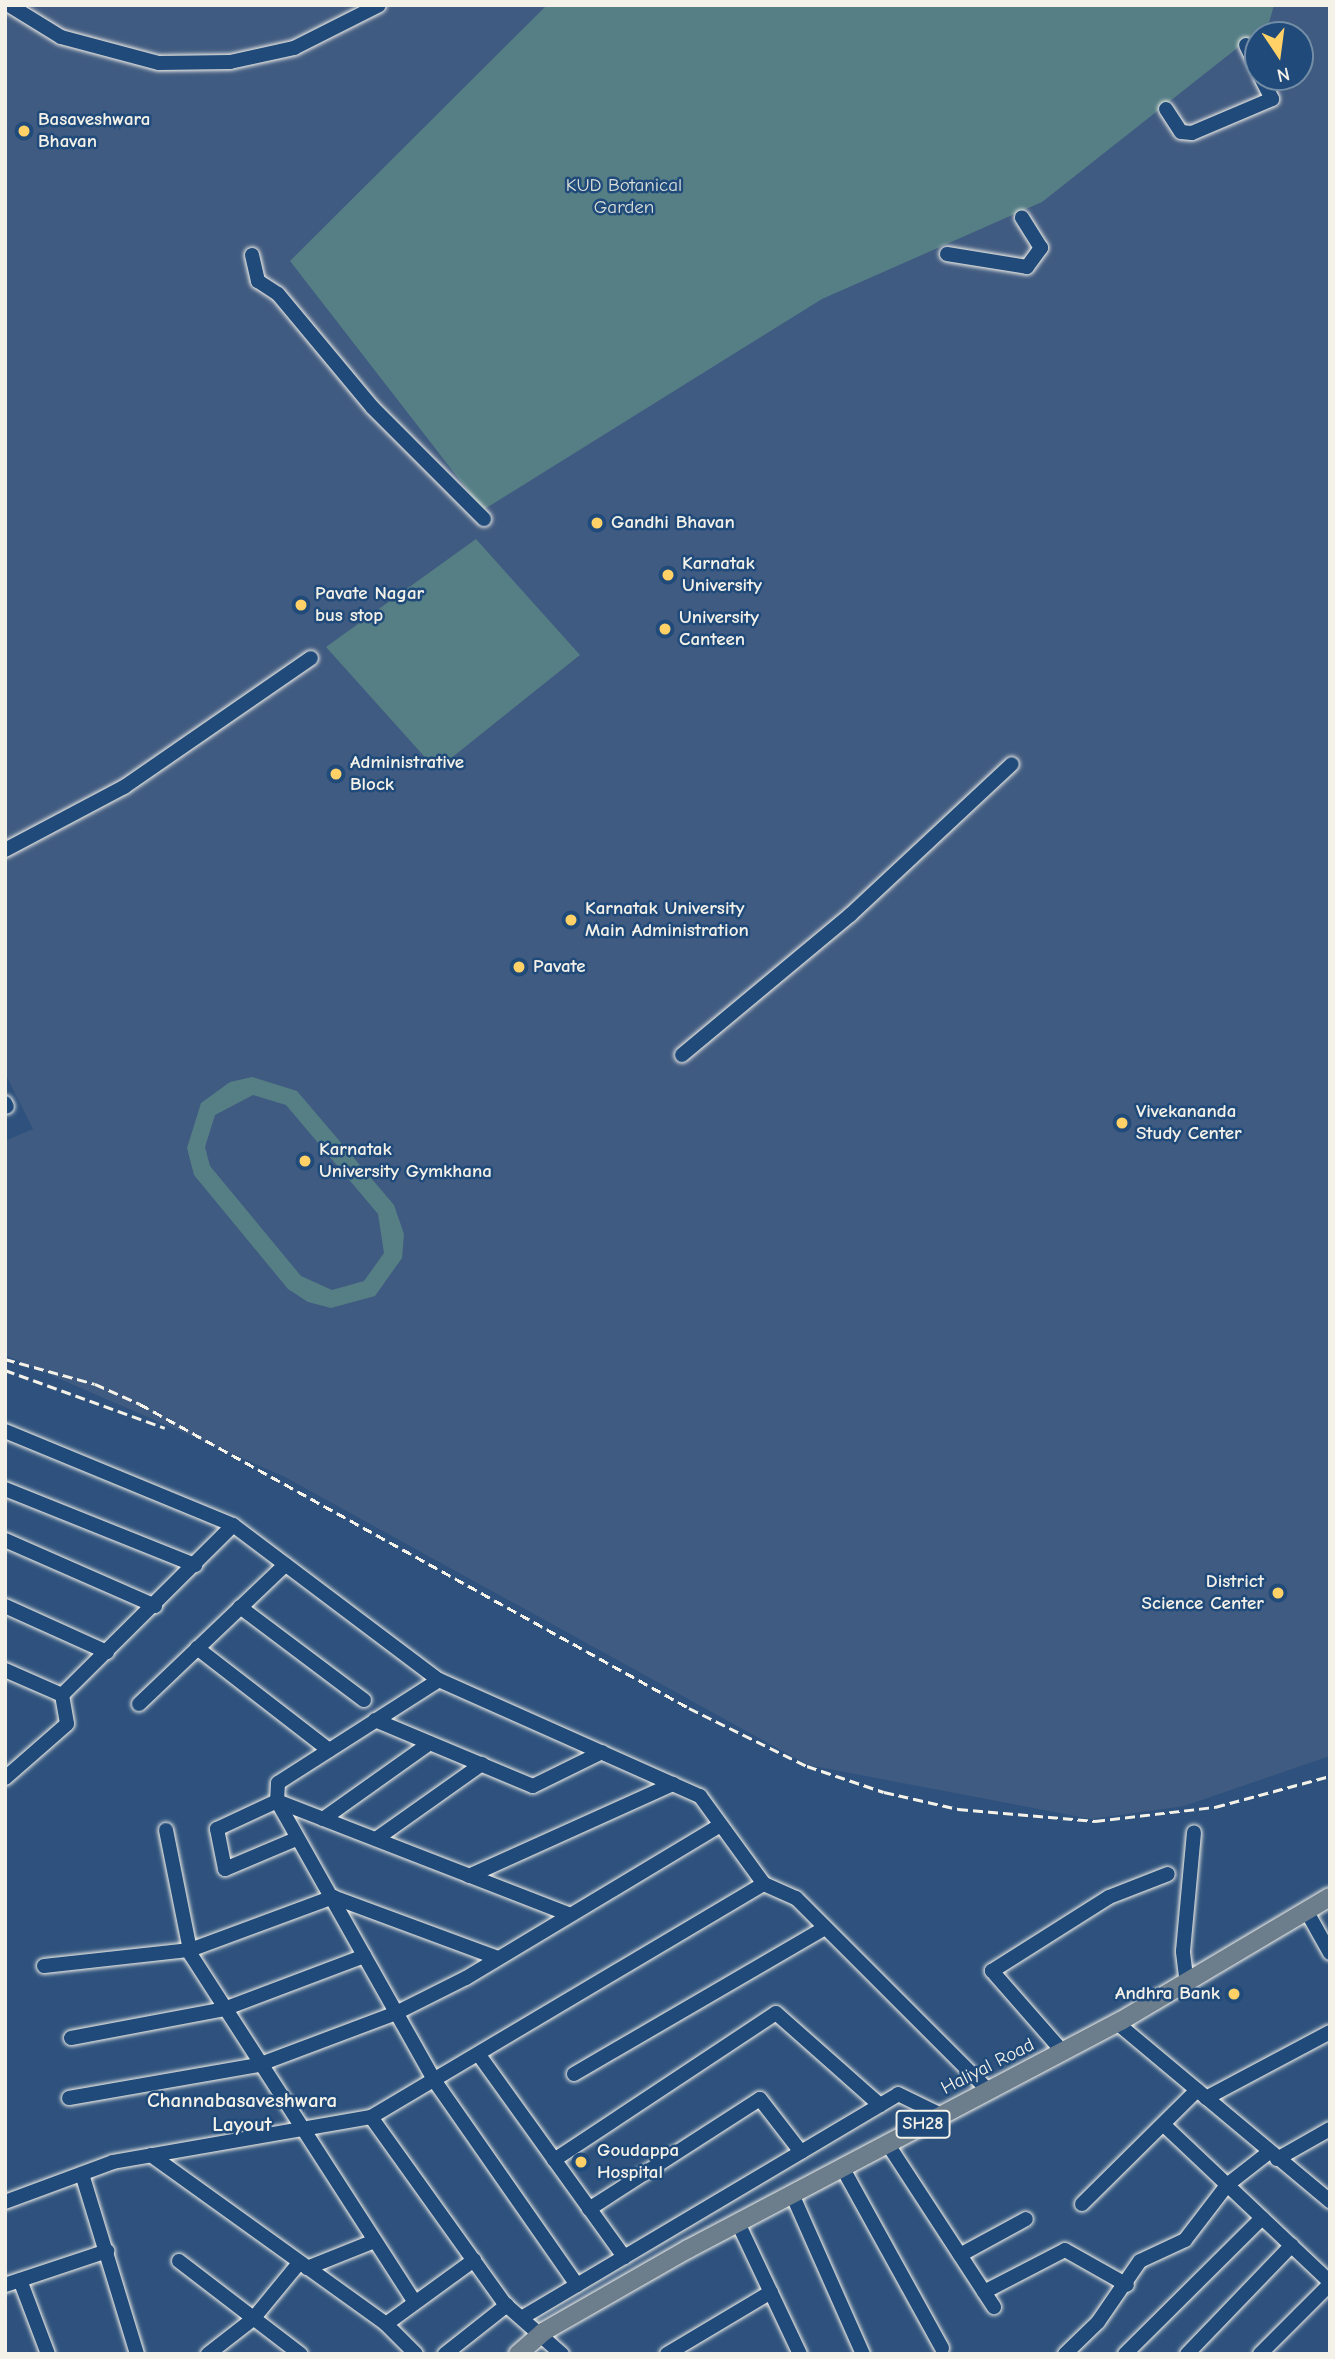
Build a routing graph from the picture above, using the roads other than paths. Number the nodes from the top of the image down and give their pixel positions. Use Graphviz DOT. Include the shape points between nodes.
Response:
graph roads {
  1 [pos="379,5"];
  2 [pos="12,9"];
  3 [pos="5,25"];
  4 [pos="1268,91"];
  5 [pos="1166,108"];
  6 [pos="1021,218"];
  7 [pos="947,254"];
  8 [pos="253,255"];
  9 [pos="484,519"];
  10 [pos="311,658"];
  11 [pos="1012,764"];
  12 [pos="5,850"];
  13 [pos="682,1055"];
  14 [pos="5,1431"];
  15 [pos="9,1495"];
  16 [pos="233,1525"];
  17 [pos="5,1540"];
  18 [pos="195,1565"];
  19 [pos="285,1565"];
  20 [pos="155,1605"];
  21 [pos="5,1606"];
  22 [pos="240,1607"];
  23 [pos="197,1648"];
  24 [pos="107,1652"];
  25 [pos="5,1670"];
  26 [pos="439,1680"];
  27 [pos="62,1695"];
  28 [pos="364,1700"];
  29 [pos="139,1704"];
  30 [pos="375,1720"];
  31 [pos="430,1743"];
  32 [pos="329,1750"];
  33 [pos="602,1752"];
  34 [pos="482,1764"];
  35 [pos="5,1778"];
  36 [pos="673,1784"];
  37 [pos="277,1801"];
  38 [pos="323,1819"];
  39 [pos="721,1825"];
  40 [pos="166,1830"];
  41 [pos="1195,1833"];
  42 [pos="296,1839"];
  43 [pos="376,1839"];
  44 [pos="1168,1874"];
  45 [pos="469,1875"];
  46 [pos="764,1884"];
  47 [pos="333,1897"];
  48 [pos="1330,1897"];
  49 [pos="1307,1912"];
  50 [pos="569,1914"];
  51 [pos="825,1928"];
  52 [pos="190,1950"];
  53 [pos="1330,1952"];
  54 [pos="364,1956"];
  55 [pos="498,1958"];
  56 [pos="44,1966"];
  57 [pos="1187,1985"];
  58 [pos="224,2010"];
  59 [pos="396,2012"];
  60 [pos="1117,2023"];
  61 [pos="1330,2032"];
  62 [pos="71,2038"];
  63 [pos="1063,2052"];
  64 [pos="479,2054"];
  65 [pos="258,2065"];
  66 [pos="574,2074"];
  67 [pos="434,2080"];
  68 [pos="988,2090"];
  69 [pos="1201,2094"];
  70 [pos="69,2098"];
  71 [pos="880,2105"];
  72 [pos="941,2115"];
  73 [pos="371,2117"];
  74 [pos="297,2126"];
  75 [pos="1165,2126"];
  76 [pos="1330,2129"];
  77 [pos="887,2143"];
  78 [pos="801,2152"];
  79 [pos="151,2155"];
  80 [pos="1273,2156"];
  81 [pos="554,2160"];
  82 [pos="842,2167"];
  83 [pos="82,2174"];
  84 [pos="1227,2185"];
  85 [pos="792,2194"];
  86 [pos="1330,2201"];
  87 [pos="5,2202"];
  88 [pos="1082,2204"];
  89 [pos="589,2209"];
  90 [pos="1262,2218"];
  91 [pos="1026,2219"];
  92 [pos="738,2223"];
  93 [pos="374,2241"];
  94 [pos="1292,2245"];
  95 [pos="107,2251"];
  96 [pos="960,2255"];
  97 [pos="624,2257"];
  98 [pos="474,2260"];
  99 [pos="179,2261"];
  100 [pos="303,2266"];
  101 [pos="20,2280"];
  102 [pos="1330,2283"];
  103 [pos="5,2285"];
  104 [pos="577,2285"];
  105 [pos="1127,2286"];
  106 [pos="771,2292"];
  107 [pos="984,2292"];
  108 [pos="414,2301"];
  109 [pos="507,2305"];
  110 [pos="994,2307"];
  111 [pos="523,2317"];
  112 [pos="253,2319"];
  113 [pos="386,2324"];
  114 [pos="543,2332"];
  115 [pos="942,2348"];
  116 [pos="48,2354"];
  117 [pos="137,2354"];
  118 [pos="208,2354"];
  119 [pos="300,2354"];
  120 [pos="416,2354"];
  121 [pos="445,2354"];
  122 [pos="518,2354"];
  123 [pos="562,2354"];
  124 [pos="667,2354"];
  125 [pos="800,2354"];
  126 [pos="863,2354"];
  127 [pos="1065,2354"];
  128 [pos="1125,2354"];
  129 [pos="1188,2354"];
  130 [pos="1260,2354"];
  1 -- 2 [label="street" via="294,48 230,62 159,63 106,53"];
  2 -- 3 [label="street"];
  4 -- 5 [label="street" via="1272,99 1192,133 1181,132"];
  6 -- 7 [label="street" via="1041,248 1027,267"];
  8 -- 9 [label="street" via="258,281 278,294 373,408"];
  10 -- 12 [label="street" via="124,787"];
  11 -- 13 [label="street" via="850,915"];
  14 -- 16 [label="street"];
  15 -- 18 [label="street"];
  16 -- 18 [label="street"];
  16 -- 19 [label="street"];
  17 -- 20 [label="street"];
  18 -- 20 [label="street"];
  19 -- 22 [label="street"];
  19 -- 26 [label="street"];
  20 -- 24 [label="street"];
  21 -- 24 [label="street"];
  22 -- 23 [label="street"];
  22 -- 28 [label="street"];
  23 -- 29 [label="street"];
  23 -- 32 [label="street"];
  24 -- 27 [label="street"];
  25 -- 27 [label="street"];
  26 -- 30 [label="street"];
  26 -- 33 [label="street"];
  27 -- 35 [label="street" via="67,1724"];
  30 -- 31 [label="street"];
  30 -- 32 [label="street"];
  31 -- 34 [label="street"];
  31 -- 38 [label="street"];
  32 -- 37 [label="street" via="278,1783"];
  33 -- 34 [label="street" via="533,1786"];
  33 -- 36 [label="street"];
  34 -- 43 [label="street"];
  36 -- 39 [label="street" via="700,1796"];
  36 -- 45 [label="street"];
  37 -- 38 [label="street"];
  37 -- 42 [label="street"];
  37 -- 42 [label="street" via="217,1829 225,1869"];
  38 -- 43 [label="street"];
  39 -- 46 [label="street"];
  39 -- 50 [label="street"];
  40 -- 52 [label="street"];
  41 -- 57 [label="street" via="1183,1951"];
  42 -- 47 [label="street"];
  43 -- 45 [label="street"];
  44 -- 63 [label="street" via="1110,1897 992,1971"];
  45 -- 50 [label="street"];
  46 -- 51 [label="street" via="796,1898"];
  46 -- 64 [label="street"];
  47 -- 52 [label="street"];
  47 -- 54 [label="street"];
  47 -- 55 [label="street"];
  48 -- 49 [label="main road, Haliyal Road / SH28"];
  49 -- 53 [label="street"];
  49 -- 57 [label="main road, Haliyal Road / SH28"];
  50 -- 55 [label="street"];
  51 -- 66 [label="street"];
  51 -- 68 [label="street"];
  52 -- 56 [label="street"];
  52 -- 58 [label="street"];
  54 -- 58 [label="street"];
  54 -- 59 [label="street"];
  55 -- 59 [label="street"];
  57 -- 60 [label="main road, Haliyal Road / SH28"];
  58 -- 62 [label="street"];
  58 -- 65 [label="street"];
  59 -- 65 [label="street"];
  59 -- 67 [label="street"];
  60 -- 63 [label="main road, Haliyal Road / SH28"];
  60 -- 69 [label="street"];
  61 -- 69 [label="street"];
  63 -- 68 [label="main road, Haliyal Road / SH28"];
  64 -- 67 [label="street"];
  64 -- 81 [label="street"];
  65 -- 70 [label="street"];
  65 -- 74 [label="street"];
  67 -- 73 [label="street"];
  67 -- 104 [label="street"];
  68 -- 72 [label="main road, Haliyal Road / SH28"];
  69 -- 75 [label="street"];
  69 -- 80 [label="street"];
  71 -- 72 [label="street" via="898,2094"];
  71 -- 78 [label="street"];
  71 -- 81 [label="street" via="776,2013"];
  72 -- 77 [label="main road, Haliyal Road / SH28"];
  73 -- 74 [label="street"];
  73 -- 98 [label="street"];
  74 -- 79 [label="street"];
  74 -- 93 [label="street"];
  75 -- 84 [label="street"];
  75 -- 88 [label="street"];
  76 -- 80 [label="street"];
  77 -- 82 [label="main road, Haliyal Road / SH28"];
  77 -- 96 [label="street"];
  78 -- 89 [label="street" via="760,2099"];
  78 -- 97 [label="street"];
  79 -- 83 [label="street"];
  79 -- 100 [label="street"];
  80 -- 84 [label="street"];
  80 -- 86 [label="street"];
  81 -- 89 [label="street"];
  82 -- 85 [label="main road, Haliyal Road / SH28"];
  82 -- 115 [label="street"];
  83 -- 87 [label="street"];
  83 -- 95 [label="street"];
  84 -- 90 [label="street"];
  84 -- 105 [label="street" via="1185,2240 1140,2261"];
  85 -- 92 [label="main road, Haliyal Road / SH28"];
  85 -- 126 [label="street"];
  89 -- 97 [label="street"];
  90 -- 94 [label="street"];
  90 -- 128 [label="street"];
  91 -- 96 [label="street"];
  92 -- 106 [label="street"];
  92 -- 114 [label="main road, Haliyal Road / SH28"];
  93 -- 100 [label="street"];
  93 -- 108 [label="street"];
  94 -- 102 [label="street"];
  94 -- 129 [label="street"];
  95 -- 101 [label="street"];
  95 -- 117 [label="street"];
  96 -- 107 [label="street"];
  97 -- 104 [label="street"];
  98 -- 108 [label="street"];
  98 -- 109 [label="street"];
  99 -- 112 [label="street"];
  100 -- 112 [label="street"];
  100 -- 113 [label="street"];
  101 -- 103 [label="street"];
  101 -- 116 [label="street"];
  102 -- 130 [label="street"];
  104 -- 111 [label="street"];
  105 -- 107 [label="street" via="1065,2250"];
  105 -- 127 [label="street"];
  106 -- 124 [label="street"];
  106 -- 125 [label="street"];
  107 -- 110 [label="street"];
  108 -- 113 [label="street"];
  109 -- 111 [label="street"];
  109 -- 121 [label="street"];
  111 -- 114 [label="street"];
  112 -- 118 [label="street"];
  112 -- 119 [label="street"];
  113 -- 120 [label="street"];
  114 -- 122 [label="main road, Haliyal Road / SH28"];
  114 -- 123 [label="street"];
}
